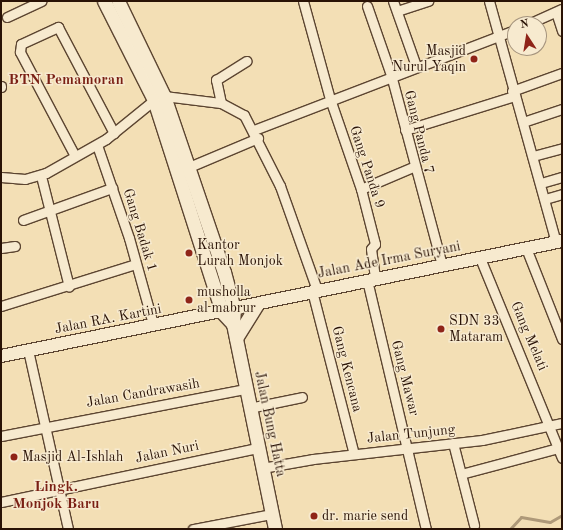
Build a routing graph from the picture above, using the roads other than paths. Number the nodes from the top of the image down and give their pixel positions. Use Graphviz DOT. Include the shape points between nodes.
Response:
graph roads {
  1 [pos="41,1"];
  2 [pos="104,1"];
  3 [pos="118,1"];
  4 [pos="303,1"];
  5 [pos="393,1"];
  6 [pos="428,1"];
  7 [pos="490,1"];
  8 [pos="367,6"];
  9 [pos="559,10"];
  10 [pos="397,11"];
  11 [pos="546,16"];
  12 [pos="7,17"];
  13 [pos="562,31"];
  14 [pos="507,33"];
  15 [pos="498,37"];
  16 [pos="247,61"];
  17 [pos="416,66"];
  18 [pos="562,73"];
  19 [pos="391,75"];
  20 [pos="513,93"];
  21 [pos="159,98"];
  22 [pos="330,99"];
  23 [pos="221,103"];
  24 [pos="562,109"];
  25 [pos="523,122"];
  26 [pos="405,130"];
  27 [pos="114,133"];
  28 [pos="256,134"];
  29 [pos="96,145"];
  30 [pos="562,148"];
  31 [pos="75,156"];
  32 [pos="533,156"];
  33 [pos="189,167"];
  34 [pos="413,167"];
  35 [pos="41,176"];
  36 [pos="562,176"];
  37 [pos="1,177"];
  38 [pos="541,183"];
  39 [pos="112,188"];
  40 [pos="360,188"];
  41 [pos="562,194"];
  42 [pos="545,199"];
  43 [pos="51,212"];
  44 [pos="23,220"];
  45 [pos="559,242"];
  46 [pos="375,244"];
  47 [pos="15,246"];
  48 [pos="1,248"];
  49 [pos="526,248"];
  50 [pos="480,258"];
  51 [pos="136,264"];
  52 [pos="442,265"];
  53 [pos="371,279"];
  54 [pos="69,287"];
  55 [pos="315,290"];
  56 [pos="257,304"];
  57 [pos="1,306"];
  58 [pos="228,311"];
  59 [pos="153,324"];
  60 [pos="236,338"];
  61 [pos="562,339"];
  62 [pos="28,350"];
  63 [pos="1,356"];
  64 [pos="246,389"];
  65 [pos="302,397"];
  66 [pos="250,408"];
  67 [pos="562,423"];
  68 [pos="551,425"];
  69 [pos="45,426"];
  70 [pos="1,436"];
  71 [pos="453,443"];
  72 [pos="258,448"];
  73 [pos="408,448"];
  74 [pos="558,448"];
  75 [pos="354,454"];
  76 [pos="562,458"];
  77 [pos="262,468"];
  78 [pos="461,474"];
  79 [pos="59,489"];
  80 [pos="1,502"];
  81 [pos="272,514"];
  82 [pos="474,525"];
  83 [pos="68,529"];
  84 [pos="192,529"];
  85 [pos="275,529"];
  86 [pos="426,529"];
  1 -- 12 [label="street"];
  2 -- 21 [label="main road"];
  3 -- 21 [label="main road"];
  4 -- 22 [label="street, Gang Panda 9"];
  5 -- 10 [label="street"];
  6 -- 10 [label="street"];
  7 -- 15 [label="street"];
  8 -- 19 [label="street, Gang Panda 7"];
  9 -- 11 [label="street"];
  9 -- 13 [label="street"];
  10 -- 17 [label="street"];
  14 -- 15 [label="street"];
  15 -- 17 [label="street"];
  15 -- 20 [label="street"];
  16 -- 23 [label="street" via="216,80"];
  17 -- 19 [label="street"];
  18 -- 20 [label="street"];
  19 -- 22 [label="street"];
  19 -- 26 [label="street, Gang Panda 7"];
  20 -- 25 [label="street"];
  20 -- 26 [label="street"];
  21 -- 23 [label="street, Gang Kencana"];
  21 -- 27 [label="street"];
  21 -- 33 [label="main road"];
  21 -- 58 [label="main road"];
  22 -- 28 [label="street"];
  22 -- 40 [label="street, Gang Panda 9"];
  23 -- 28 [label="street, Gang Kencana" via="238,110"];
  24 -- 25 [label="street"];
  25 -- 32 [label="street"];
  26 -- 34 [label="street, Gang Panda 7"];
  27 -- 29 [label="street"];
  27 -- 31 [label="street" via="58,27 21,44 20,52"];
  28 -- 33 [label="street"];
  28 -- 55 [label="street, Gang Kencana" via="292,215"];
  29 -- 31 [label="street"];
  29 -- 39 [label="street, Gang Badak 1"];
  30 -- 32 [label="street"];
  31 -- 35 [label="street"];
  32 -- 38 [label="street"];
  33 -- 58 [label="main road"];
  34 -- 40 [label="street"];
  34 -- 52 [label="street, Gang Panda 7"];
  35 -- 37 [label="street" via="18,180"];
  35 -- 43 [label="street"];
  36 -- 38 [label="street"];
  38 -- 42 [label="street"];
  39 -- 43 [label="street"];
  39 -- 51 [label="street, Gang Badak 1"];
  40 -- 46 [label="street, Gang Panda 9"];
  41 -- 42 [label="street"];
  42 -- 45 [label="street"];
  43 -- 44 [label="street"];
  43 -- 54 [label="street"];
  45 -- 49 [label="street, Jalan Ade Irma Suryani"];
  46 -- 53 [label="street, Gang Mawar" via="371,250"];
  47 -- 48 [label="street"];
  49 -- 50 [label="street, Jalan Ade Irma Suryani"];
  49 -- 61 [label="street"];
  50 -- 52 [label="street, Jalan Ade Irma Suryani"];
  50 -- 68 [label="street, Gang Melati"];
  51 -- 54 [label="street"];
  51 -- 59 [label="street, Gang Badak 1"];
  52 -- 53 [label="street, Jalan Ade Irma Suryani"];
  53 -- 55 [label="street, Jalan Ade Irma Suryani"];
  53 -- 73 [label="street, Gang Mawar"];
  54 -- 57 [label="street"];
  55 -- 56 [label="street, Jalan Ade Irma Suryani"];
  55 -- 75 [label="street, Gang Kencana"];
  56 -- 58 [label="street, Jalan Ade Irma Suryani"];
  56 -- 60 [label="main road"];
  58 -- 59 [label="street, Jalan RA. Kartini"];
  58 -- 60 [label="main road, Jalan Bung Hatta"];
  59 -- 62 [label="street, Jalan RA. Kartini"];
  60 -- 64 [label="main road, Jalan Bung Hatta"];
  62 -- 63 [label="street, Jalan RA. Kartini"];
  62 -- 69 [label="street"];
  64 -- 66 [label="main road, Jalan Bung Hatta"];
  64 -- 69 [label="street, Jalan Candrawasih"];
  65 -- 66 [label="street"];
  66 -- 72 [label="main road, Jalan Bung Hatta"];
  67 -- 68 [label="street, Jalan Tunjung"];
  68 -- 71 [label="street, Jalan Tunjung"];
  68 -- 74 [label="street, Gang Melati"];
  69 -- 70 [label="street, Jalan Candrawasih"];
  69 -- 79 [label="street"];
  71 -- 73 [label="street, Jalan Tunjung"];
  71 -- 78 [label="street"];
  72 -- 77 [label="main road, Jalan Bung Hatta"];
  72 -- 79 [label="street, Jalan Nuri"];
  73 -- 75 [label="street, Jalan Tunjung"];
  73 -- 86 [label="street, Gang Mawar"];
  74 -- 76 [label="street, Gang Melati"];
  74 -- 78 [label="street"];
  75 -- 77 [label="street, Jalan Tunjung"];
  77 -- 81 [label="main road, Jalan Bung Hatta"];
  78 -- 82 [label="street"];
  79 -- 80 [label="street, Jalan Nuri"];
  79 -- 83 [label="street"];
  81 -- 84 [label="street"];
  81 -- 85 [label="main road, Jalan Bung Hatta"];
}
